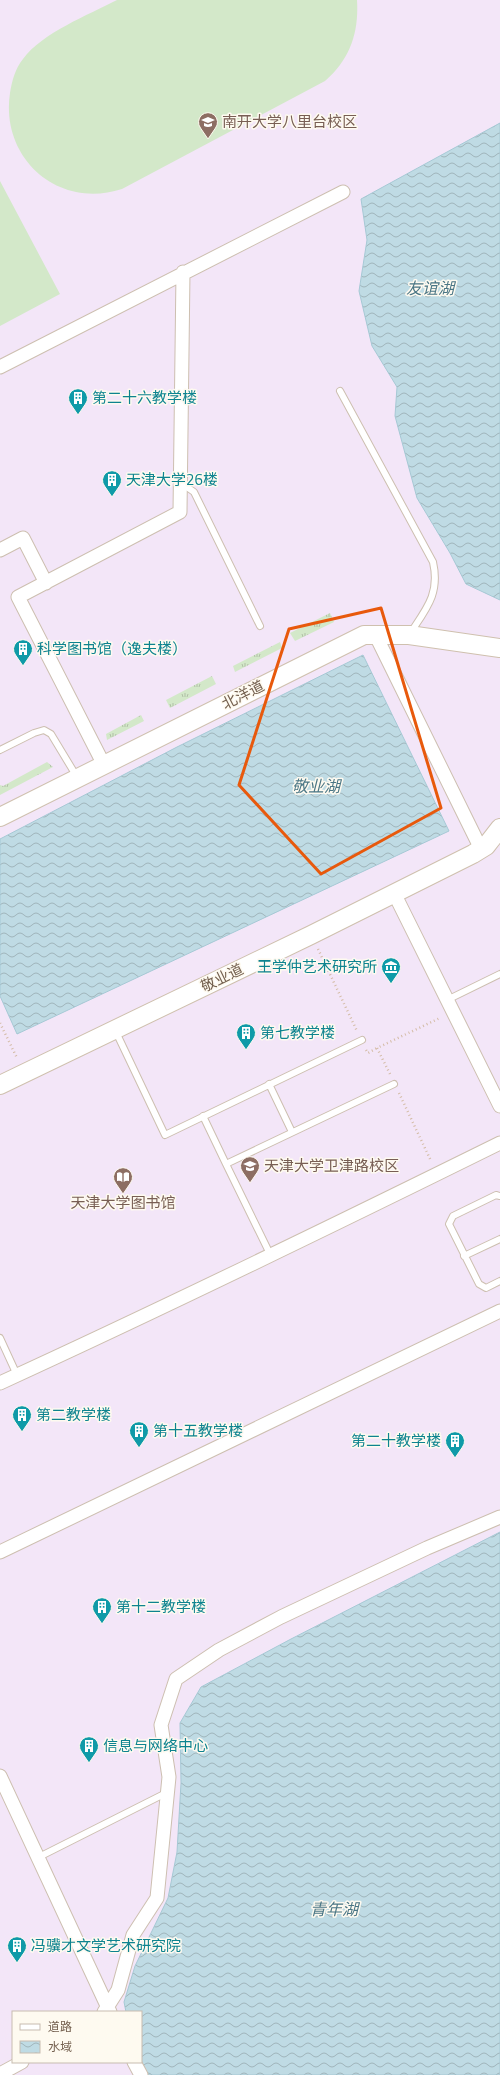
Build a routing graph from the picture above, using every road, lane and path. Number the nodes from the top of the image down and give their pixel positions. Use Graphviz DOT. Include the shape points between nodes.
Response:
graph roads {
  1 [pos="343,192"];
  2 [pos="183,272"];
  3 [pos="0,367"];
  4 [pos="340,391"];
  5 [pos="180,482"];
  6 [pos="0,550"];
  7 [pos="46,583"];
  8 [pos="260,626"];
  9 [pos="375,634"];
  10 [pos="409,635"];
  11 [pos="500,648"];
  12 [pos="0,750"];
  13 [pos="104,765"];
  14 [pos="78,778"];
  15 [pos="0,817"];
  16 [pos="499,830"];
  17 [pos="481,849"];
  18 [pos="394,893"];
  19 [pos="311,935"];
  20 [pos="500,974"];
  21 [pos="447,1000"];
  22 [pos="453,1012"];
  23 [pos="0,1023"];
  24 [pos="115,1029"];
  25 [pos="362,1040"];
  26 [pos="12,1048"];
  27 [pos="377,1048"];
  28 [pos="269,1084"];
  29 [pos="394,1084"];
  30 [pos="0,1085"];
  31 [pos="500,1106"];
  32 [pos="203,1116"];
  33 [pos="292,1132"];
  34 [pos="500,1143"];
  35 [pos="226,1164"];
  36 [pos="437,1174"];
  37 [pos="500,1196"];
  38 [pos="500,1239"];
  39 [pos="270,1256"];
  40 [pos="464,1256"];
  41 [pos="500,1281"];
  42 [pos="500,1311"];
  43 [pos="0,1338"];
  44 [pos="17,1375"];
  45 [pos="0,1383"];
  46 [pos="500,1517"];
  47 [pos="0,1552"];
  48 [pos="0,1776"];
  49 [pos="168,1793"];
  50 [pos="37,1858"];
  51 [pos="108,2011"];
  52 [pos="20,2063"];
  53 [pos="135,2063"];
  54 [pos="0,2074"];
  55 [pos="141,2075"];
  1 -- 2 [label="street"];
  2 -- 3 [label="street"];
  2 -- 5 [label="street"];
  4 -- 10 [label="lane" via="433,562 436,578 434,593"];
  5 -- 7 [label="street" via="180,512"];
  5 -- 8 [label="lane" via="194,492"];
  6 -- 7 [label="street" via="23,538"];
  7 -- 13 [label="street" via="18,597"];
  9 -- 10 [label="street, 北洋道"];
  9 -- 13 [label="street, 北洋道" via="364,635"];
  9 -- 17 [label="street"];
  10 -- 11 [label="street, 北洋道"];
  12 -- 14 [label="lane" via="44,730 51,734"];
  13 -- 14 [label="street, 北洋道"];
  14 -- 15 [label="street, 北洋道"];
  16 -- 17 [label="street, 敬业道"];
  17 -- 18 [label="street, 敬业道"];
  18 -- 19 [label="street, 敬业道"];
  18 -- 21 [label="street"];
  19 -- 24 [label="street, 敬业道"];
  19 -- 25 [label="path"];
  20 -- 21 [label="lane"];
  21 -- 22 [label="street"];
  22 -- 27 [label="path"];
  22 -- 31 [label="street"];
  23 -- 26 [label="path"];
  24 -- 30 [label="street, 敬业道"];
  24 -- 32 [label="lane" via="165,1134"];
  25 -- 27 [label="path" via="368,1053"];
  25 -- 28 [label="lane"];
  27 -- 29 [label="path"];
  28 -- 32 [label="lane"];
  28 -- 33 [label="lane"];
  29 -- 33 [label="lane"];
  29 -- 36 [label="path"];
  32 -- 35 [label="lane"];
  33 -- 35 [label="lane"];
  34 -- 36 [label="street"];
  35 -- 39 [label="lane"];
  36 -- 39 [label="street"];
  37 -- 40 [label="lane" via="496,1195 450,1220 449,1224"];
  38 -- 40 [label="lane"];
  39 -- 44 [label="street"];
  40 -- 41 [label="lane" via="482,1287 486,1288"];
  42 -- 47 [label="street"];
  43 -- 44 [label="lane"];
  44 -- 45 [label="street"];
  46 -- 49 [label="street" via="281,1617 219,1650 176,1679 161,1725 169,1777"];
  48 -- 50 [label="street"];
  49 -- 50 [label="lane"];
  49 -- 51 [label="street" via="157,1898 134,1935 118,1990"];
  50 -- 51 [label="street"];
  52 -- 54 [label="street"];
  53 -- 55 [label="street"];
}
